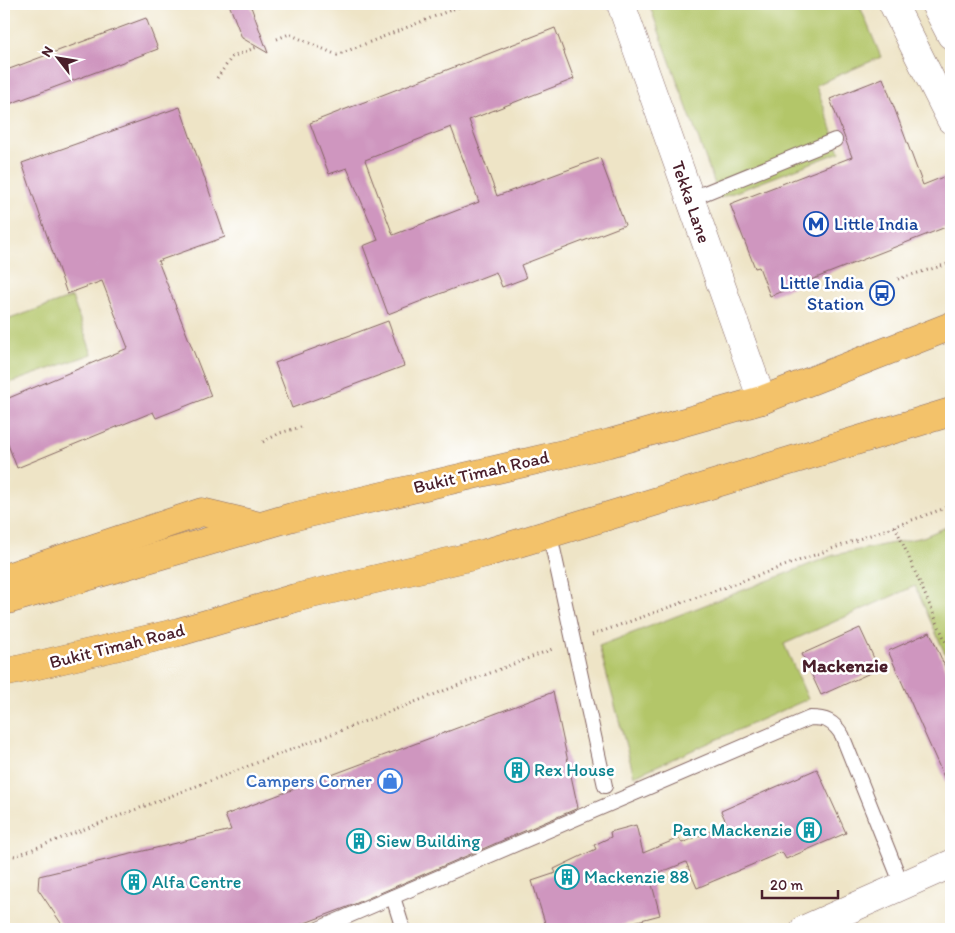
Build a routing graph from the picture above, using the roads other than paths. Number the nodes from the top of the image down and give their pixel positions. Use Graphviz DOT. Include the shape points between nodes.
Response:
graph roads {
  1 [pos="622,4"];
  2 [pos="893,4"];
  3 [pos="934,4"];
  4 [pos="951,35"];
  5 [pos="942,77"];
  6 [pos="951,120"];
  7 [pos="835,140"];
  8 [pos="690,199"];
  9 [pos="951,326"];
  10 [pos="762,400"];
  11 [pos="951,412"];
  12 [pos="261,526"];
  13 [pos="550,535"];
  14 [pos="4,578"];
  15 [pos="4,600"];
  16 [pos="4,673"];
  17 [pos="605,786"];
  18 [pos="951,864"];
  19 [pos="902,885"];
  20 [pos="393,898"];
  21 [pos="318,929"];
  22 [pos="403,929"];
  23 [pos="805,929"];
  1 -- 8 [label="street, Tekka Lane"];
  2 -- 5 [label="street"];
  3 -- 4 [label="street"];
  5 -- 6 [label="street"];
  7 -- 8 [label="lane"];
  8 -- 10 [label="street, Tekka Lane"];
  9 -- 10 [label="highway, Bukit Timah Road"];
  10 -- 12 [label="highway, Bukit Timah Road" via="610,443 414,487"];
  11 -- 13 [label="highway, Bukit Timah Road"];
  12 -- 14 [label="highway" via="202,512"];
  12 -- 15 [label="highway, Bukit Timah Road"];
  13 -- 16 [label="highway, Bukit Timah Road" via="295,598 179,632"];
  13 -- 17 [label="lane"];
  18 -- 19 [label="street"];
  19 -- 20 [label="lane" via="842,735 835,724 823,718 810,718"];
  19 -- 23 [label="street"];
  20 -- 21 [label="lane"];
  20 -- 22 [label="lane"];
}
